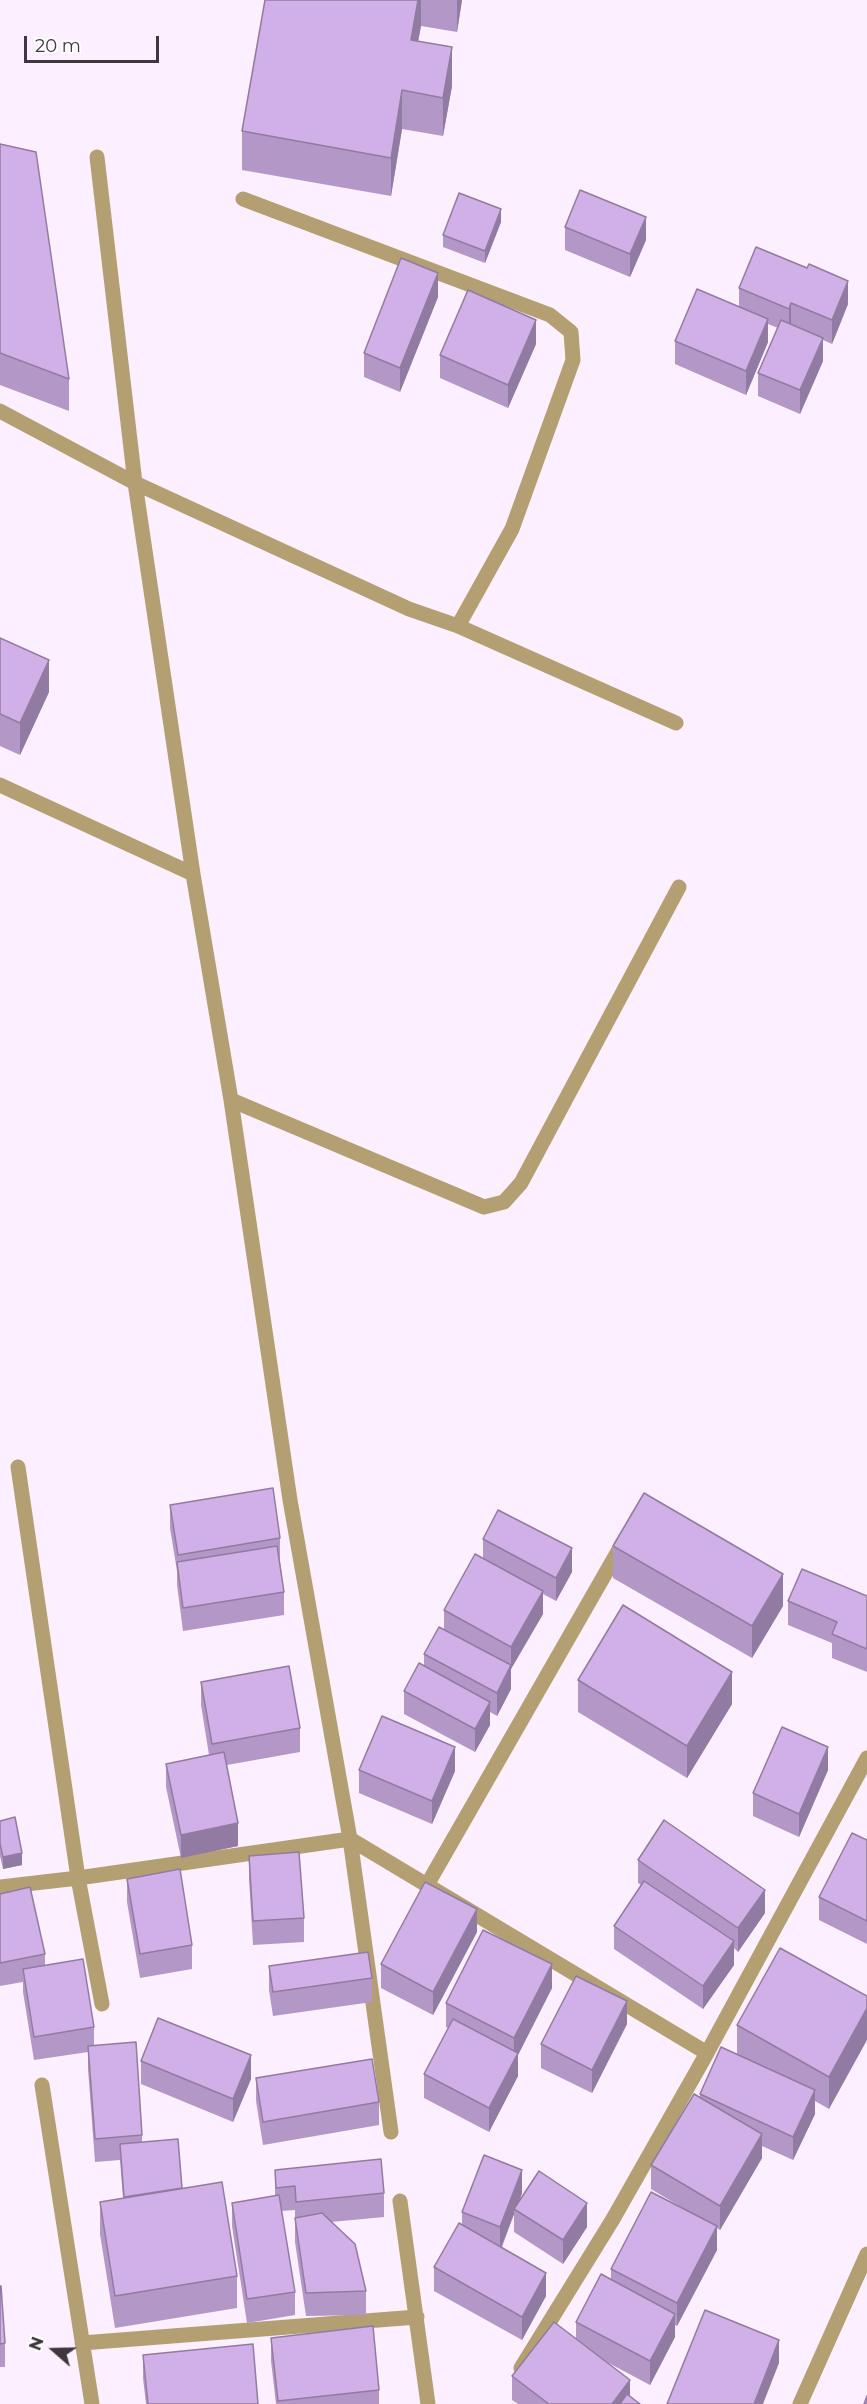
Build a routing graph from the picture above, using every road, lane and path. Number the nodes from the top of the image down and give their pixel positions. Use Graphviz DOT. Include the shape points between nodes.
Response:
graph roads {
  1 [pos="97,157"];
  2 [pos="243,199"];
  3 [pos="0,411"];
  4 [pos="135,483"];
  5 [pos="458,626"];
  6 [pos="676,723"];
  7 [pos="0,786"];
  8 [pos="193,874"];
  9 [pos="679,887"];
  10 [pos="231,1100"];
  11 [pos="18,1467"];
  12 [pos="631,1529"];
  13 [pos="867,1758"];
  14 [pos="350,1839"];
  15 [pos="78,1878"];
  16 [pos="427,1885"];
  17 [pos="0,1887"];
  18 [pos="102,2004"];
  19 [pos="707,2053"];
  20 [pos="42,2085"];
  21 [pos="391,2132"];
  22 [pos="400,2201"];
  23 [pos="867,2254"];
  24 [pos="417,2317"];
  25 [pos="82,2343"];
  26 [pos="518,2373"];
  27 [pos="93,2404"];
  28 [pos="428,2404"];
  29 [pos="800,2404"];
  1 -- 4 [label="street"];
  2 -- 5 [label="street" via="550,315 571,332 573,360 512,528"];
  3 -- 4 [label="street"];
  4 -- 5 [label="street" via="409,609"];
  4 -- 8 [label="street"];
  5 -- 6 [label="street"];
  7 -- 8 [label="street"];
  8 -- 10 [label="street"];
  9 -- 10 [label="street" via="520,1182 504,1202 484,1208"];
  10 -- 14 [label="street" via="290,1500"];
  11 -- 15 [label="street"];
  12 -- 16 [label="street"];
  13 -- 19 [label="street"];
  14 -- 15 [label="street"];
  14 -- 16 [label="street"];
  14 -- 21 [label="street"];
  15 -- 17 [label="street"];
  15 -- 18 [label="street"];
  16 -- 19 [label="street"];
  19 -- 26 [label="street" via="613,2219"];
  20 -- 25 [label="street"];
  22 -- 24 [label="street"];
  23 -- 29 [label="street"];
  24 -- 25 [label="street"];
  24 -- 28 [label="street"];
  25 -- 27 [label="street"];
}
